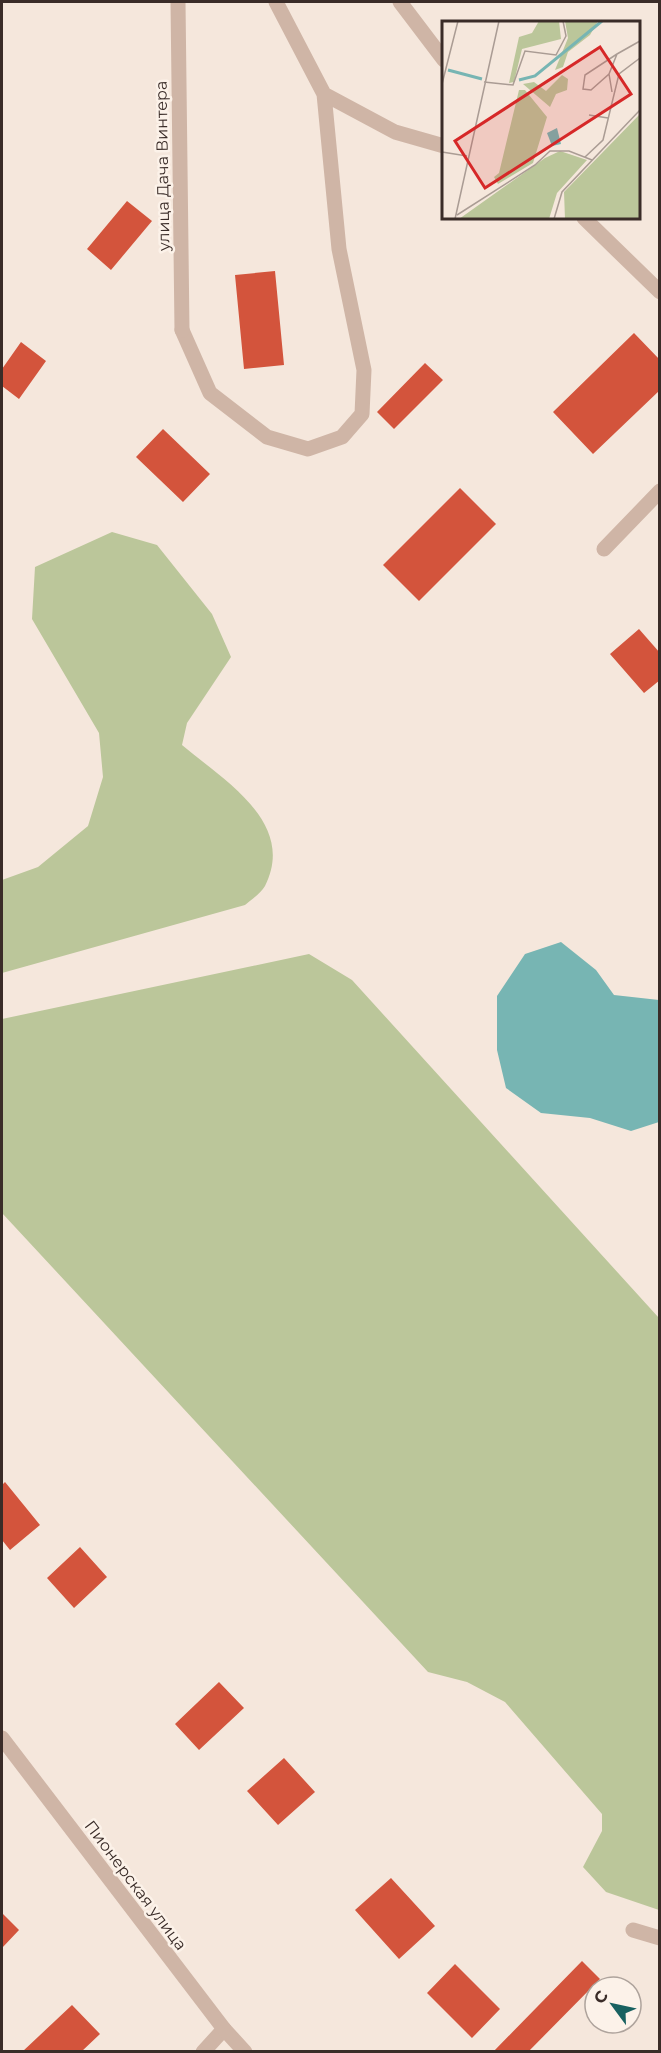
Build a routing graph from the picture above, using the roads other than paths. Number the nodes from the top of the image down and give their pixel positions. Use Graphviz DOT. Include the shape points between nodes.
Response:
graph roads {
  1 [pos="178,2"];
  2 [pos="276,2"];
  3 [pos="400,2"];
  4 [pos="442,57"];
  5 [pos="324,94"];
  6 [pos="442,145"];
  7 [pos="585,219"];
  8 [pos="660,292"];
  9 [pos="660,491"];
  10 [pos="604,549"];
  11 [pos="2,1738"];
  12 [pos="633,1930"];
  13 [pos="660,1938"];
  14 [pos="224,2029"];
  15 [pos="203,2052"];
  16 [pos="245,2052"];
  1 -- 5 [label="street, улица Дача Винтера" via="182,330 210,393 267,437 308,449 342,437 362,414 364,370 339,249"];
  2 -- 5 [label="street"];
  3 -- 4 [label="street"];
  5 -- 6 [label="street" via="396,132"];
  7 -- 8 [label="street"];
  9 -- 10 [label="street"];
  11 -- 14 [label="street, Пионерская улица"];
  12 -- 13 [label="street"];
  14 -- 15 [label="street"];
  14 -- 16 [label="street, Пионерская улица"];
}
